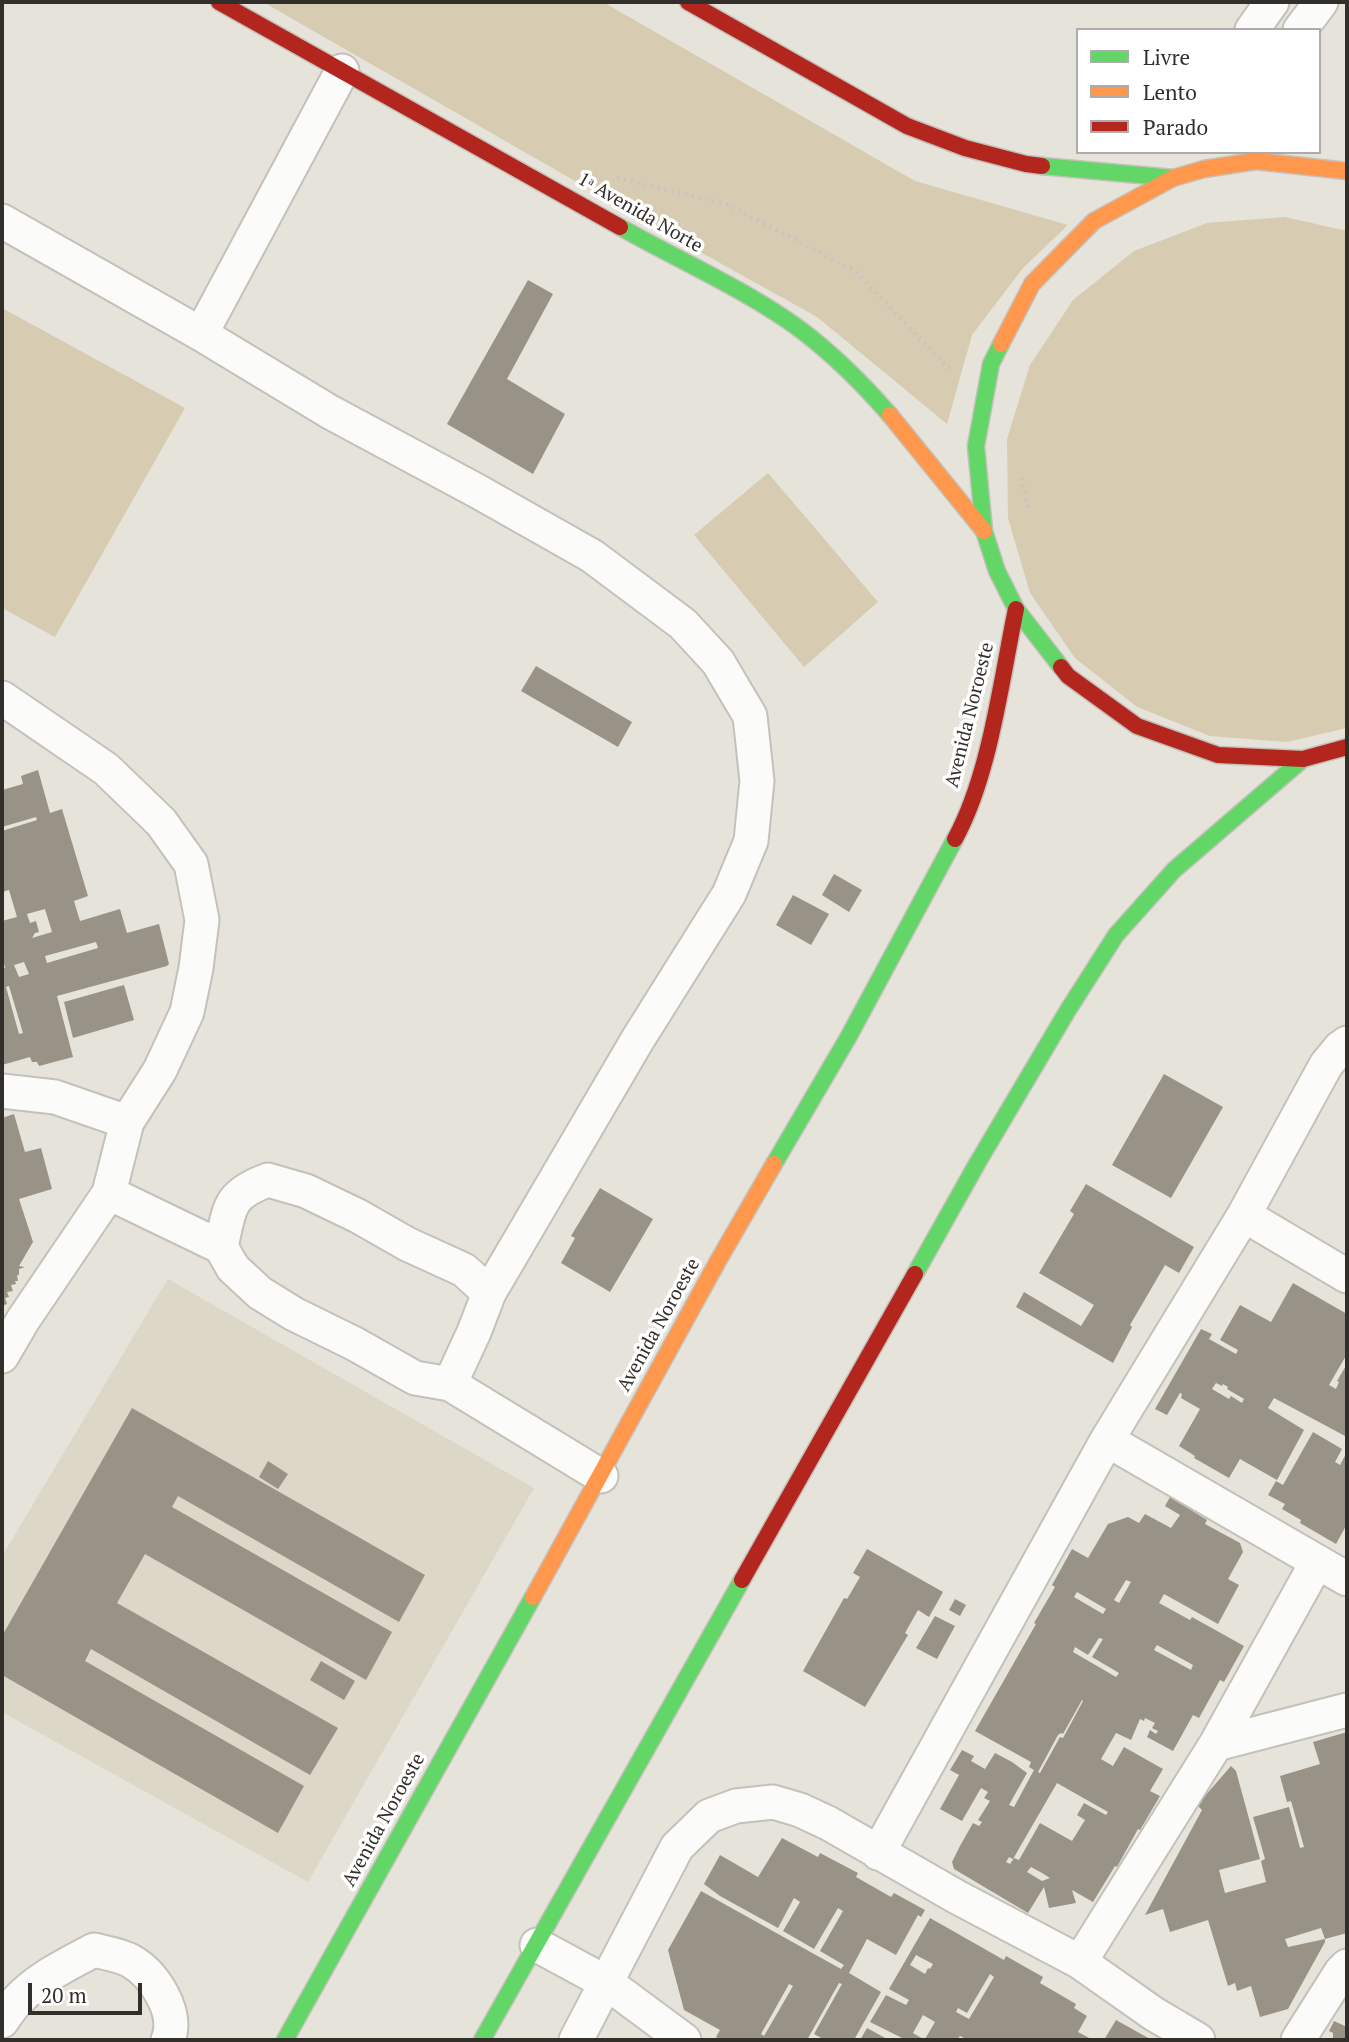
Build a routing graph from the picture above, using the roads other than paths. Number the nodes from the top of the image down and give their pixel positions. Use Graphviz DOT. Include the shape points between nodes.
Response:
graph roads {
  1 [pos="219,2"];
  2 [pos="688,2"];
  3 [pos="1272,2"];
  4 [pos="1321,2"];
  5 [pos="1253,28"];
  6 [pos="1302,28"];
  7 [pos="342,71"];
  8 [pos="1256,157"];
  9 [pos="1194,167"];
  10 [pos="1347,171"];
  11 [pos="2,221"];
  12 [pos="201,334"];
  13 [pos="984,531"];
  14 [pos="1016,609"];
  15 [pos="2,698"];
  16 [pos="1347,747"];
  17 [pos="1303,759"];
  18 [pos="1347,1042"];
  19 [pos="2,1091"];
  20 [pos="127,1122"];
  21 [pos="110,1193"];
  22 [pos="1244,1215"];
  23 [pos="221,1247"];
  24 [pos="1347,1276"];
  25 [pos="489,1293"];
  26 [pos="2,1356"];
  27 [pos="450,1384"];
  28 [pos="1107,1440"];
  29 [pos="601,1476"];
  30 [pos="1317,1562"];
  31 [pos="1347,1579"];
  32 [pos="1347,1710"];
  33 [pos="1216,1744"];
  34 [pos="878,1853"];
  35 [pos="537,1945"];
  36 [pos="1080,1962"];
  37 [pos="1347,1966"];
  38 [pos="607,1983"];
  39 [pos="297,2020"];
  40 [pos="2,2021"];
  41 [pos="169,2040"];
  42 [pos="285,2040"];
  43 [pos="298,2040"];
  44 [pos="482,2040"];
  45 [pos="576,2040"];
  46 [pos="684,2040"];
  47 [pos="1198,2040"];
  48 [pos="1298,2040"];
  1 -- 7 [label="street, 1ᵃ Avenida Norte"];
  2 -- 9 [label="street" via="907,126 965,148 1026,164"];
  3 -- 5 [label="street"];
  4 -- 6 [label="street"];
  7 -- 12 [label="street"];
  7 -- 13 [label="street, 1ᵃ Avenida Norte" via="778,314 862,383"];
  8 -- 9 [label="street"];
  8 -- 10 [label="street"];
  9 -- 13 [label="street" via="1094,221 1032,284 991,364 976,446"];
  11 -- 12 [label="street"];
  12 -- 25 [label="street" via="330,412 592,556 683,624 718,662 750,716 757,781 751,841 729,894"];
  13 -- 14 [label="street"];
  14 -- 17 [label="street" via="1068,676 1137,726 1218,755"];
  14 -- 29 [label="street, Avenida Noroeste" via="987,752 964,823"];
  15 -- 20 [label="street" via="106,769 161,822 191,864 202,920 187,1012 160,1070"];
  16 -- 17 [label="street"];
  17 -- 35 [label="street" via="1174,870 1116,935 978,1162"];
  18 -- 22 [label="street" via="1326,1065"];
  19 -- 20 [label="street" via="55,1097"];
  20 -- 21 [label="street"];
  21 -- 23 [label="street"];
  21 -- 26 [label="street"];
  22 -- 24 [label="street"];
  22 -- 28 [label="street"];
  23 -- 25 [label="street" via="232,1203 252,1186 268,1180 306,1191 464,1270"];
  23 -- 27 [label="street" via="233,1268 260,1293 294,1314 415,1378"];
  25 -- 27 [label="street"];
  27 -- 29 [label="street"];
  28 -- 30 [label="street"];
  28 -- 34 [label="street"];
  29 -- 39 [label="street, Avenida Noroeste"];
  30 -- 31 [label="street"];
  30 -- 33 [label="street"];
  32 -- 33 [label="street"];
  33 -- 36 [label="street"];
  34 -- 36 [label="street"];
  34 -- 38 [label="street" via="828,1823 773,1802 736,1805 709,1816 677,1847"];
  35 -- 38 [label="street"];
  35 -- 44 [label="street"];
  36 -- 47 [label="street"];
  37 -- 48 [label="street"];
  38 -- 45 [label="street"];
  38 -- 46 [label="street"];
  39 -- 42 [label="street, Avenida Noroeste"];
  39 -- 43 [label="street"];
  40 -- 41 [label="street" via="38,1983 94,1950 130,1960 147,1972 168,2009"];
}
